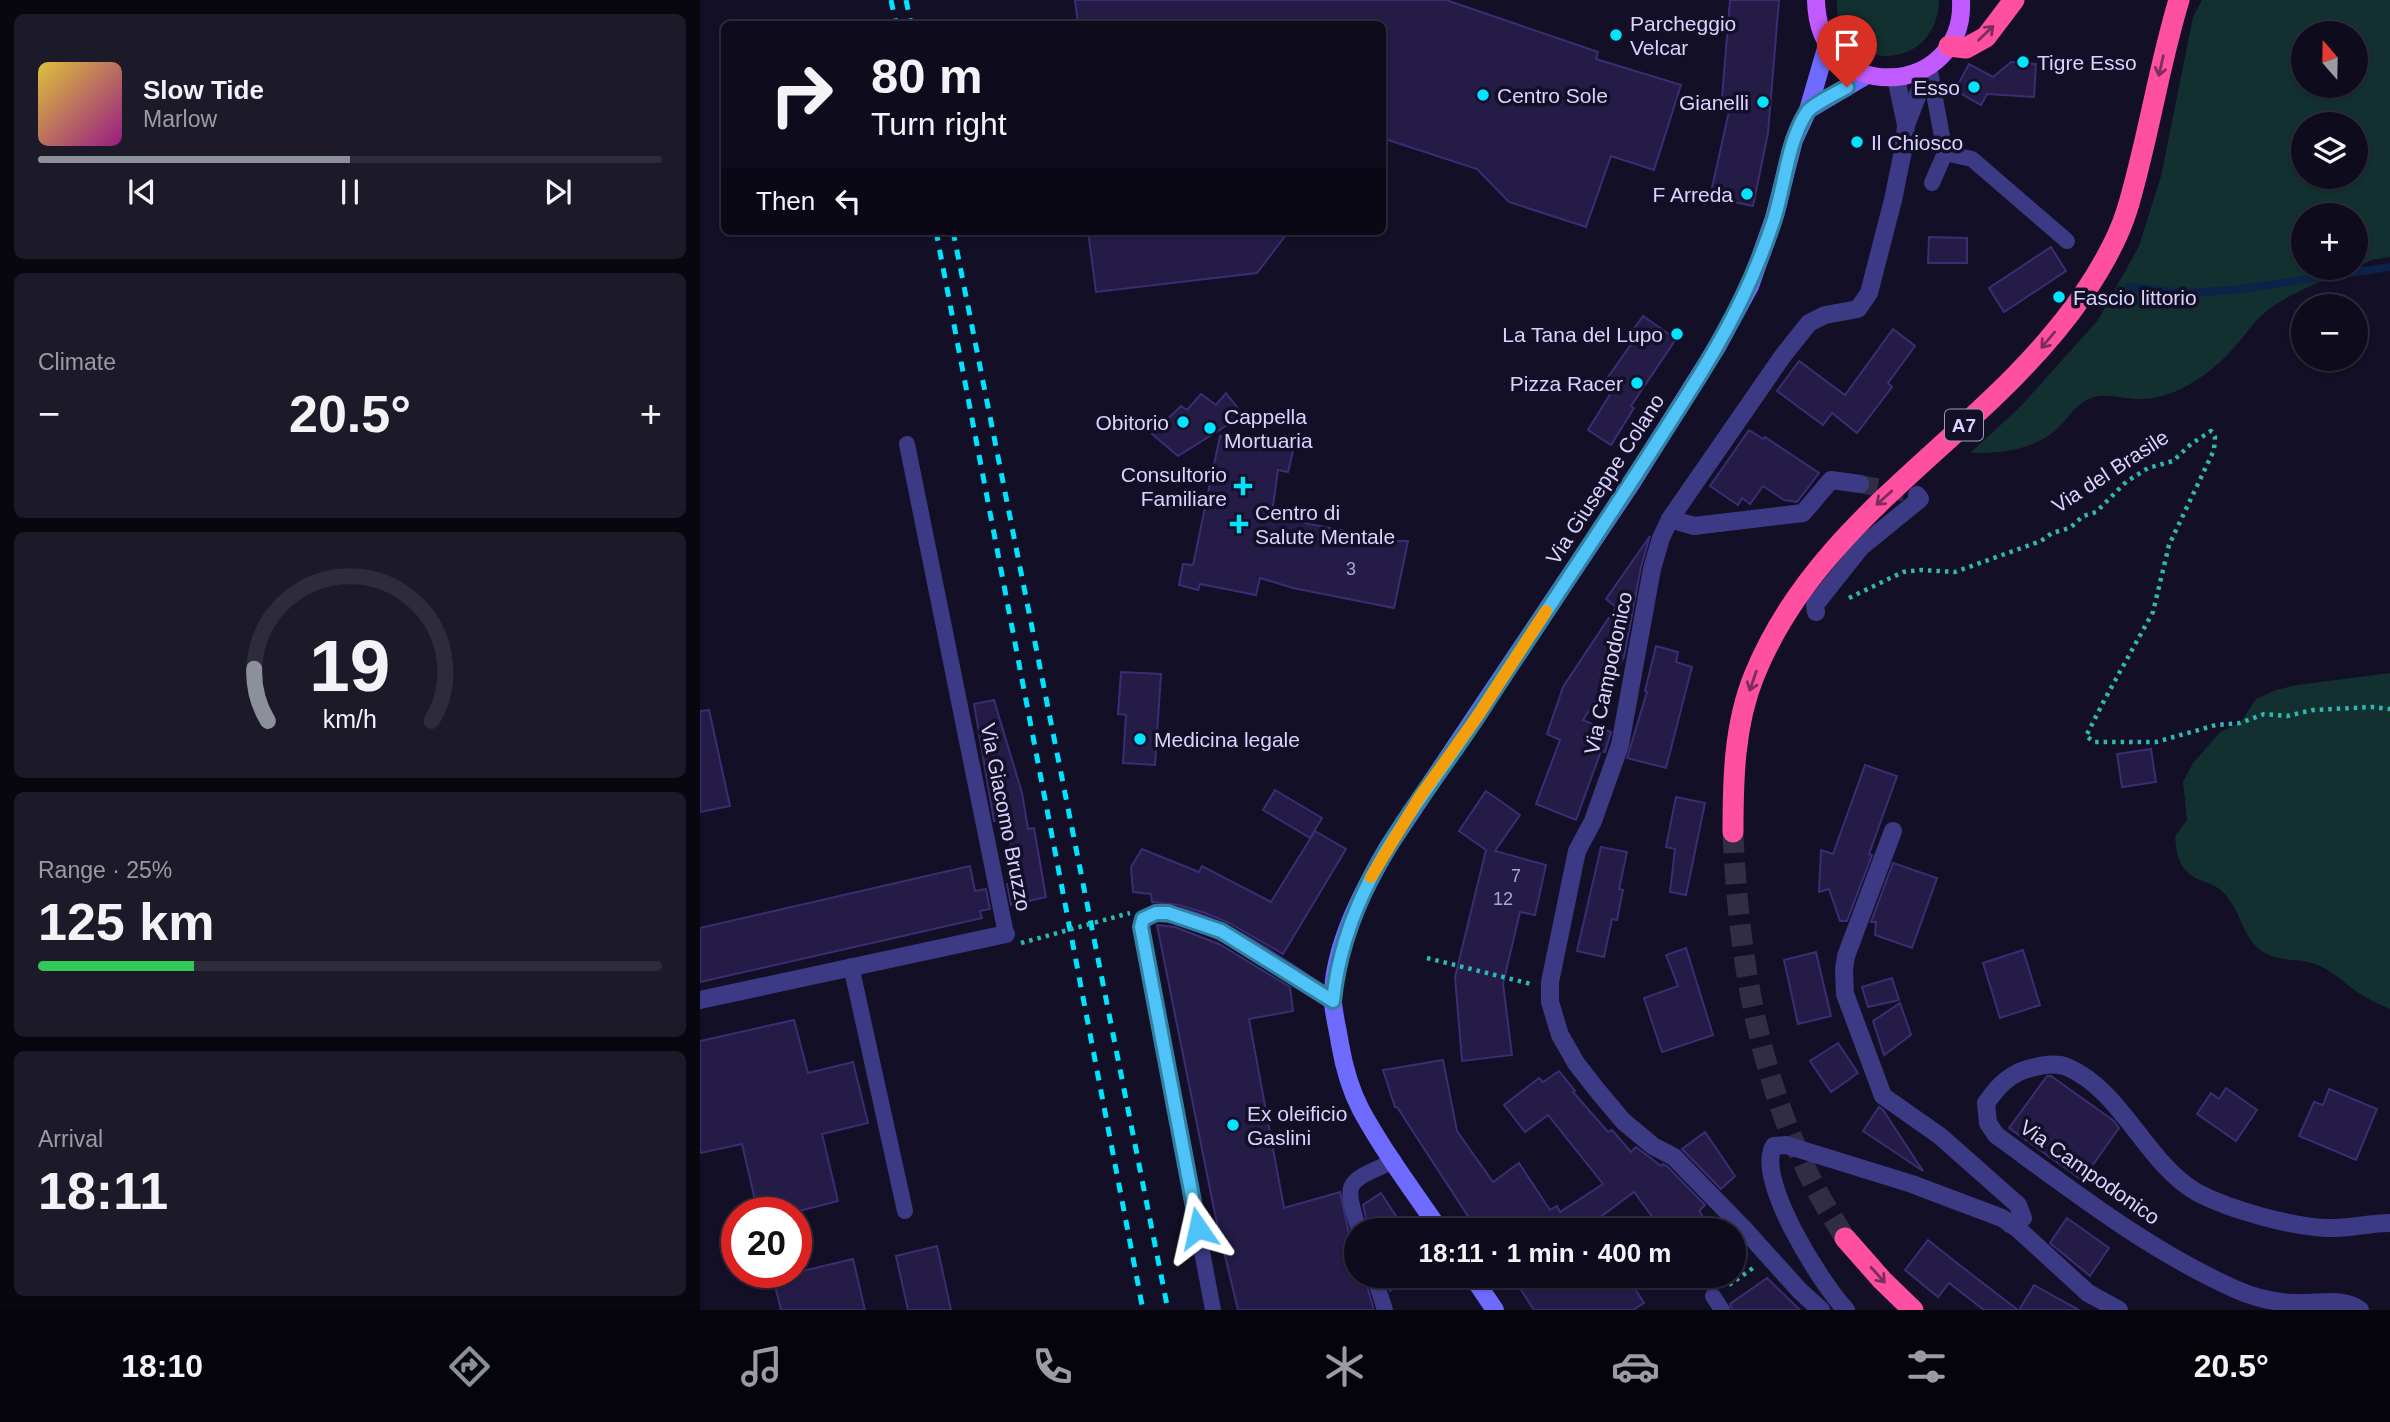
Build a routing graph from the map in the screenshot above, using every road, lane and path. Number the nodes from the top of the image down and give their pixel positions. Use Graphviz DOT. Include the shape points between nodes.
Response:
graph roads {
  1 [pos="1816,0"];
  2 [pos="1961,0"];
  3 [pos="2014,0"];
  4 [pos="2179,0"];
  5 [pos="1826,44"];
  6 [pos="1949,46"];
  7 [pos="1929,66"];
  8 [pos="1867,75"];
  9 [pos="1896,78"];
  10 [pos="1808,110"];
  11 [pos="1906,125"];
  12 [pos="1945,153"];
  13 [pos="1932,183"];
  14 [pos="2067,241"];
  15 [pos="907,444"];
  16 [pos="1860,484"];
  17 [pos="1917,495"];
  18 [pos="1670,519"];
  19 [pos="1816,612"];
  20 [pos="2390,709"];
  21 [pos="1893,831"];
  22 [pos="1733,832"];
  23 [pos="1130,913"];
  24 [pos="1156,913"];
  25 [pos="1014,938"];
  26 [pos="1427,958"];
  27 [pos="851,966"];
  28 [pos="700,1000"];
  29 [pos="1333,1001"];
  30 [pos="1553,1019"];
  31 [pos="1394,1161"];
  32 [pos="905,1211"];
  33 [pos="1355,1218"];
  34 [pos="1432,1218"];
  35 [pos="2010,1223"];
  36 [pos="2390,1223"];
  37 [pos="1845,1238"];
  38 [pos="1378,1288"];
  39 [pos="1480,1288"];
  40 [pos="1213,1310"];
  41 [pos="1385,1310"];
  42 [pos="1495,1310"];
  43 [pos="1821,1310"];
  44 [pos="1846,1310"];
  45 [pos="1913,1310"];
  46 [pos="2119,1310"];
  47 [pos="2360,1310"];
  1 -- 5 [label="main road"];
  2 -- 6 [label="main road"];
  6 -- 3 [label="highway, one-way" via="1966,48 1986,37"];
  4 -- 22 [label="highway, A7, one-way" via="2126,212 2084,294 1990,402 1860,519 1793,601 1770,641 1753,678 1738,739"];
  5 -- 8 [label="main road" via="1837,58"];
  5 -- 10 [label="main road, Via Giuseppe Colano"];
  6 -- 7 [label="main road"];
  7 -- 9 [label="main road"];
  7 -- 11 [label="street"];
  7 -- 12 [label="lane"];
  8 -- 9 [label="main road"];
  8 -- 10 [label="main road"];
  9 -- 11 [label="street"];
  10 -- 29 [label="main road, Via Giuseppe Colano" via="1794,140 1750,286 1631,484 1367,883 1346,933"];
  11 -- 18 [label="street" via="1869,293 1858,309 1810,323"];
  12 -- 13 [label="lane"];
  12 -- 14 [label="lane" via="1972,159"];
  15 -- 25 [label="lane, Via Giacomo Bruzzo"];
  16 -- 18 [label="street" via="1831,480 1803,513 1694,526"];
  17 -- 19 [label="street" via="1917,504 1861,547 1815,605"];
  18 -- 30 [label="street, Via Campodonico" via="1652,569 1620,745 1593,821 1577,851 1550,982"];
  19 -- 20 [label="path, Via del Brasile" via="1903,572 1955,572 2070,528 2096,512 2126,482 2148,468 2173,461 2211,431 2214,450 2169,545 2153,612 2086,736 2094,742 2156,742 2264,713 2287,716 2314,710"];
  21 -- 35 [label="street" via="1846,956 1845,994 1883,1096 1940,1136 2018,1205 2023,1218"];
  23 -- 25 [label="path, bridge"];
  24 -- 29 [label="street" via="1221,931"];
  24 -- 40 [label="lane" via="1143,919 1141,927"];
  25 -- 27 [label="street, Via Giacomo Bruzzo"];
  26 -- 30 [label="path" via="1532,984 1544,1018"];
  27 -- 28 [label="street, Via Giacomo Bruzzo"];
  27 -- 32 [label="lane"];
  29 -- 31 [label="main road, Via Giuseppe Colano" via="1349,1083"];
  30 -- 43 [label="street, Via Campodonico" via="1576,1063 1623,1121 1674,1157"];
  31 -- 33 [label="lane" via="1361,1177 1350,1188"];
  31 -- 34 [label="main road, Via Giuseppe Colano"];
  35 -- 44 [label="street" via="1912,1184 1786,1145 1774,1146 1770,1162 1782,1205 1813,1266"];
  35 -- 46 [label="street" via="2088,1293"];
  36 -- 47 [label="street, Via Campodonico" via="2324,1228 2253,1214 2195,1192 2103,1093 2065,1066 2045,1064 2023,1070 1999,1085 1986,1103 1988,1123 1996,1135 2121,1225 2204,1273 2265,1300 2344,1303"];
  37 -- 45 [label="highway, one-way"];
  38 -- 41 [label="lane"];
  39 -- 42 [label="main road"];
}
